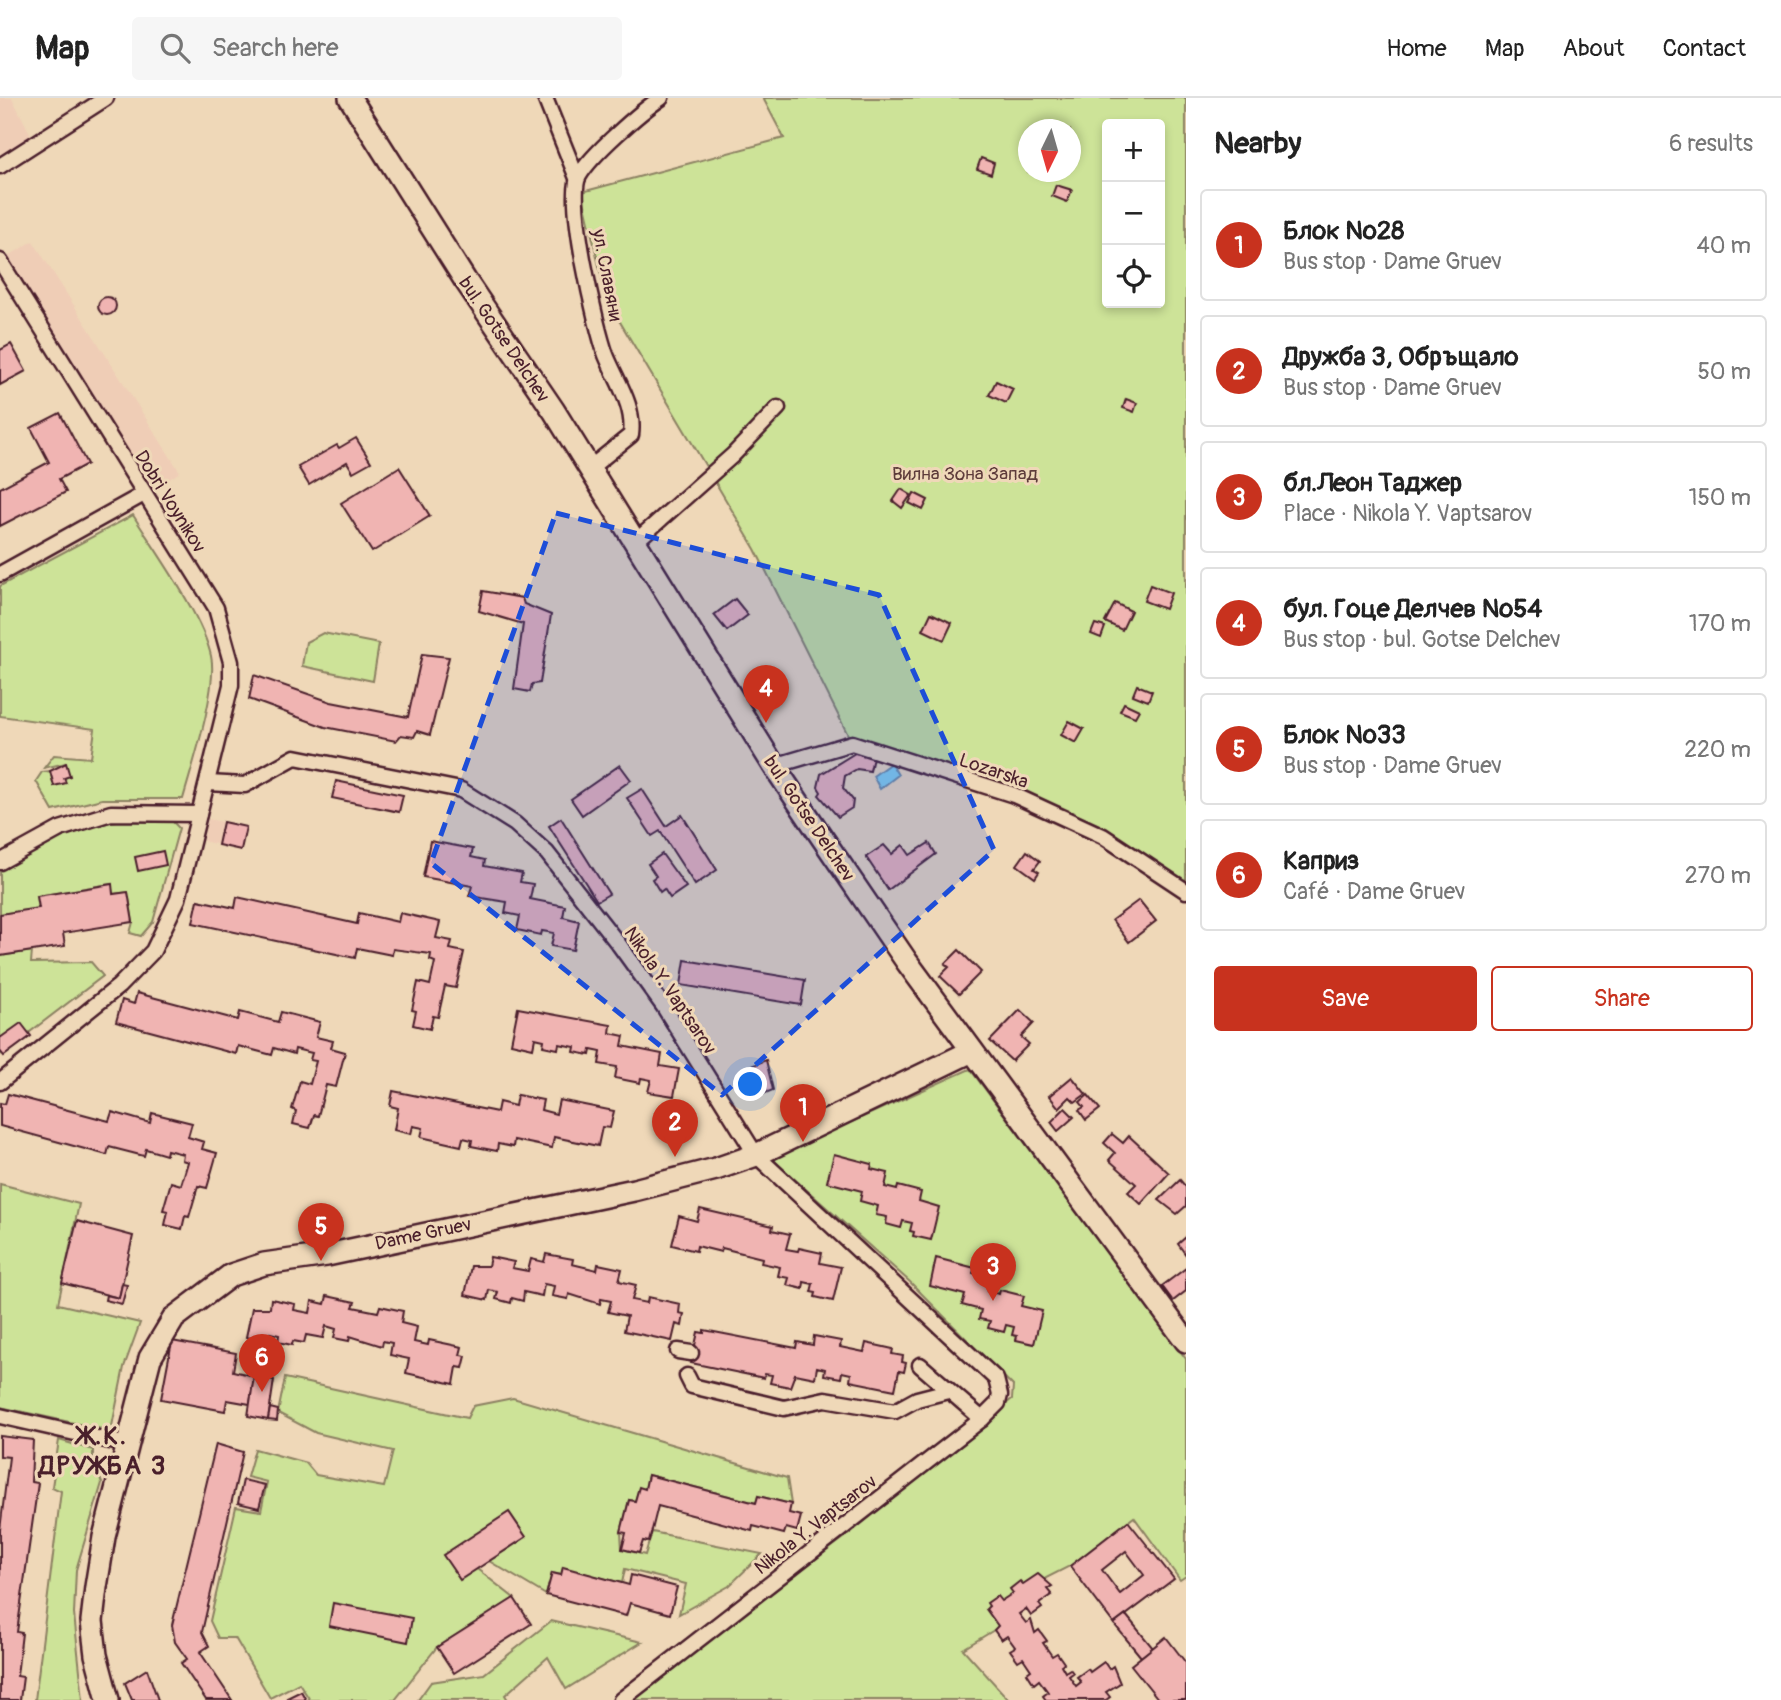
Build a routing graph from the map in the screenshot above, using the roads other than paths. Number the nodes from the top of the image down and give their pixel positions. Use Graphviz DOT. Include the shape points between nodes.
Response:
graph roads {
  1 [pos="106,98"];
  2 [pos="350,98"];
  3 [pos="545,98"];
  4 [pos="661,98"];
  5 [pos="0,166"];
  6 [pos="577,178"];
  7 [pos="0,261"];
  8 [pos="778,408"];
  9 [pos="590,468"];
  10 [pos="144,494"];
  11 [pos="635,542"];
  12 [pos="0,574"];
  13 [pos="774,766"];
  14 [pos="208,783"];
  15 [pos="199,814"];
  16 [pos="0,862"];
  17 [pos="1186,891"];
  18 [pos="972,1051"];
  19 [pos="0,1082"];
  20 [pos="757,1155"];
  21 [pos="1186,1341"];
  22 [pos="920,1365"];
  23 [pos="687,1376"];
  24 [pos="948,1391"];
  25 [pos="0,1416"];
  26 [pos="982,1419"];
  27 [pos="128,1445"];
  28 [pos="108,1700"];
  29 [pos="621,1700"];
  1 -- 5 [label="street"];
  2 -- 9 [label="main road, bul. Gotse Delchev"];
  3 -- 6 [label="street, ул. Славяни"];
  4 -- 6 [label="street"];
  6 -- 9 [label="street, ул. Славяни" via="579,241 597,326 634,416 631,435"];
  7 -- 10 [label="street, Dobri Voynikov"];
  8 -- 11 [label="street" via="733,455"];
  9 -- 11 [label="main road, bul. Gotse Delchev"];
  10 -- 12 [label="street"];
  10 -- 14 [label="street, Dobri Voynikov" via="216,608 225,633 231,685"];
  11 -- 13 [label="main road, bul. Gotse Delchev"];
  13 -- 17 [label="street, Lozarska" via="852,743 1014,795 1103,836"];
  13 -- 18 [label="main road, bul. Gotse Delchev"];
  14 -- 15 [label="street"];
  14 -- 20 [label="street, Nikola Y. Vaptsarov" via="245,785 295,757 461,790 501,813 547,853 620,946"];
  15 -- 16 [label="street" via="111,813 61,829"];
  15 -- 19 [label="street" via="178,899 153,951 119,986"];
  18 -- 20 [label="main road, Dame Gruev"];
  18 -- 21 [label="main road, bul. Gotse Delchev"];
  20 -- 26 [label="street, Nikola Y. Vaptsarov" via="996,1380 998,1404"];
  20 -- 27 [label="main road, Dame Gruev" via="634,1190 327,1255 264,1264 231,1275 185,1307 164,1331 150,1358"];
  22 -- 24 [label="street"];
  23 -- 24 [label="street" via="692,1386 784,1408 825,1399 895,1411"];
  24 -- 26 [label="street"];
  25 -- 27 [label="street"];
  26 -- 29 [label="street, Nikola Y. Vaptsarov"];
  27 -- 28 [label="main road, Dame Gruev" via="104,1537 92,1621"];
}
